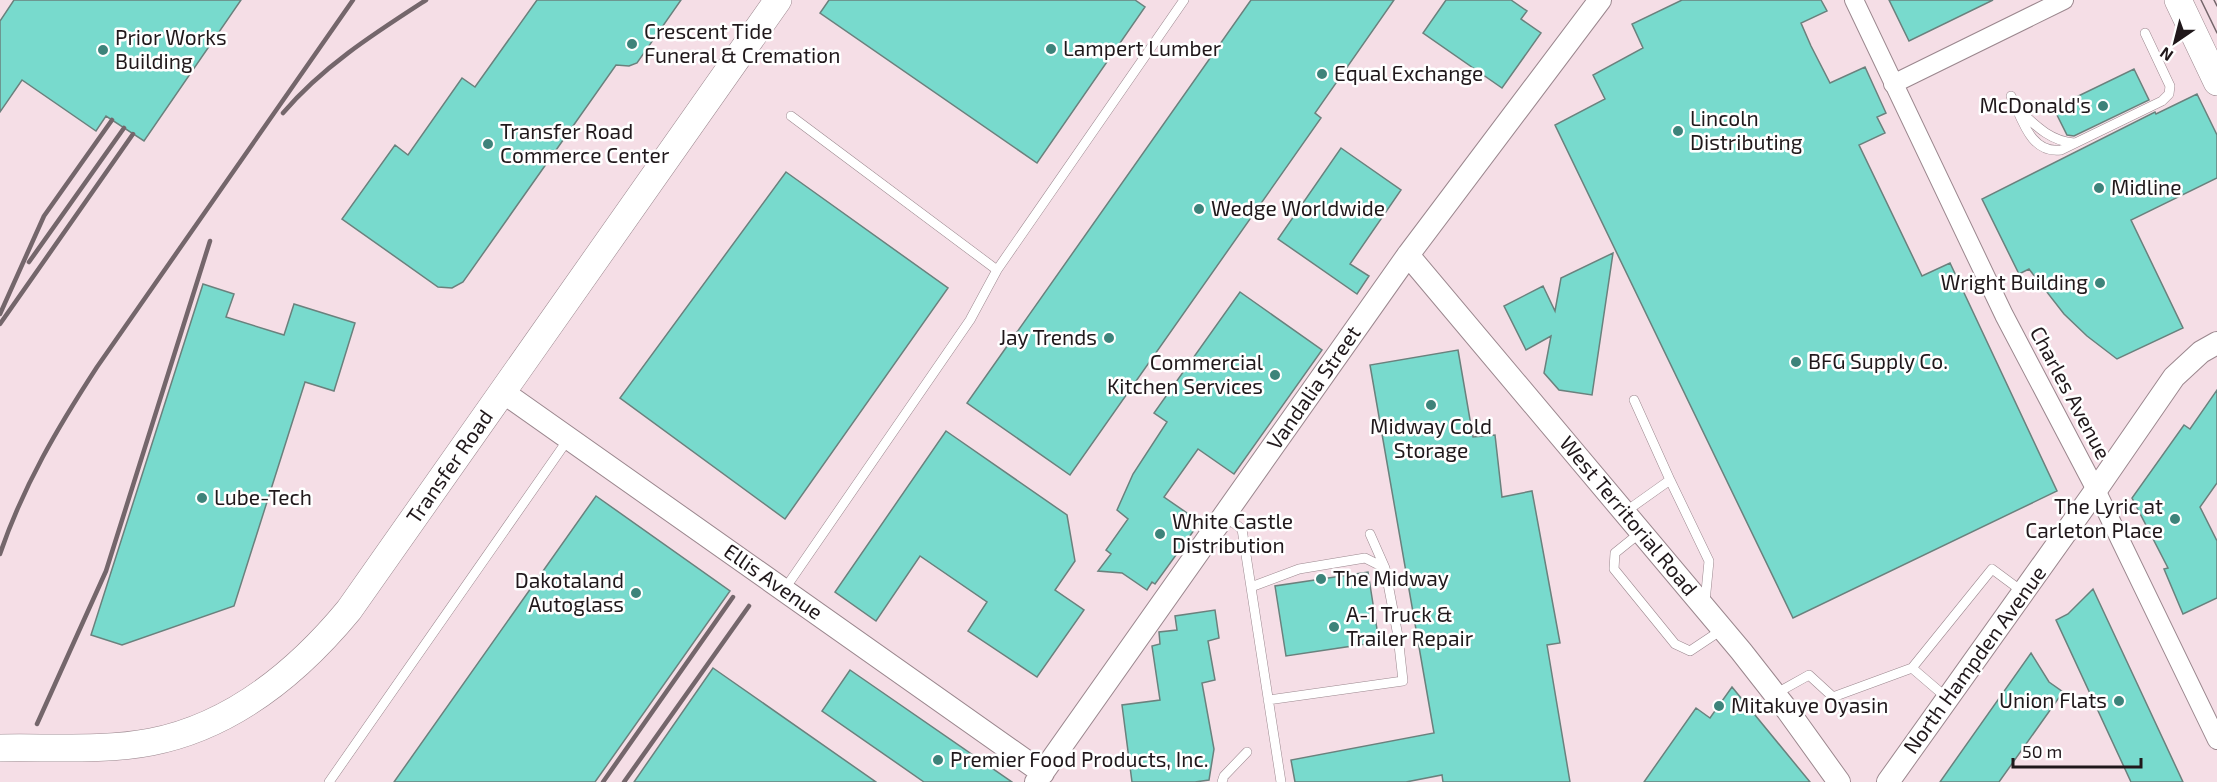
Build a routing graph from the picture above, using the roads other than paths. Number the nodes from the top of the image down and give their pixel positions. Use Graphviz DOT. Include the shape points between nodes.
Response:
graph roads {
  1 [pos="778,0"];
  2 [pos="1184,0"];
  3 [pos="1600,0"];
  4 [pos="1854,0"];
  5 [pos="2064,0"];
  6 [pos="2178,0"];
  7 [pos="2145,33"];
  8 [pos="2217,82"];
  9 [pos="1893,84"];
  10 [pos="2011,96"];
  11 [pos="2017,108"];
  12 [pos="791,116"];
  13 [pos="2075,143"];
  14 [pos="1408,255"];
  15 [pos="997,270"];
  16 [pos="2217,343"];
  17 [pos="503,392"];
  18 [pos="1634,400"];
  19 [pos="569,438"];
  20 [pos="1670,480"];
  21 [pos="2096,490"];
  22 [pos="1625,512"];
  23 [pos="1224,516"];
  24 [pos="1641,532"];
  25 [pos="1370,534"];
  26 [pos="1385,568"];
  27 [pos="1251,587"];
  28 [pos="784,590"];
  29 [pos="2023,592"];
  30 [pos="1704,607"];
  31 [pos="1722,629"];
  32 [pos="1912,668"];
  33 [pos="1774,694"];
  34 [pos="1947,698"];
  35 [pos="1268,700"];
  36 [pos="2217,741"];
  37 [pos="0,748"];
  38 [pos="1246,752"];
  39 [pos="1040,777"];
  40 [pos="329,782"];
  41 [pos="1222,782"];
  42 [pos="1281,782"];
  43 [pos="1839,782"];
  44 [pos="1888,782"];
  1 -- 17 [label="main road, Transfer Road"];
  2 -- 15 [label="lane"];
  3 -- 14 [label="street, Vandalia Street"];
  4 -- 9 [label="street, Charles Avenue"];
  5 -- 9 [label="street"];
  6 -- 8 [label="main road"];
  7 -- 13 [label="lane" via="2170,87 2169,94 2163,101"];
  9 -- 21 [label="street, Charles Avenue" via="2004,315"];
  10 -- 11 [label="lane"];
  11 -- 13 [label="lane" via="2051,137"];
  11 -- 13 [label="lane" via="2029,134 2043,148 2061,150"];
  12 -- 15 [label="lane"];
  14 -- 22 [label="street, West Territorial Road"];
  14 -- 23 [label="street, Vandalia Street"];
  15 -- 28 [label="lane" via="970,320"];
  16 -- 21 [label="street, North Hampden Avenue" via="2174,377"];
  17 -- 19 [label="street, Ellis Avenue"];
  17 -- 37 [label="main road, Transfer Road" via="349,610 325,639 269,690 204,726 166,739 121,746"];
  18 -- 20 [label="lane"];
  19 -- 28 [label="street, Ellis Avenue"];
  19 -- 40 [label="lane"];
  20 -- 22 [label="lane"];
  20 -- 30 [label="lane" via="1709,561"];
  21 -- 29 [label="street, North Hampden Avenue"];
  21 -- 36 [label="street, Charles Avenue"];
  22 -- 24 [label="street, West Territorial Road"];
  23 -- 27 [label="lane" via="1242,529"];
  23 -- 39 [label="street, Vandalia Street"];
  24 -- 30 [label="street, West Territorial Road"];
  24 -- 31 [label="lane" via="1615,553 1614,569 1675,644 1690,651"];
  25 -- 26 [label="lane"];
  26 -- 27 [label="lane" via="1365,558 1299,569"];
  26 -- 35 [label="lane" via="1403,681"];
  27 -- 35 [label="lane"];
  28 -- 39 [label="street, Ellis Avenue"];
  29 -- 32 [label="lane" via="1992,569"];
  29 -- 34 [label="street, North Hampden Avenue"];
  30 -- 31 [label="street, West Territorial Road"];
  31 -- 33 [label="street, West Territorial Road"];
  32 -- 33 [label="lane" via="1833,697 1809,675"];
  32 -- 34 [label="lane"];
  33 -- 43 [label="street, West Territorial Road"];
  34 -- 44 [label="street, North Hampden Avenue"];
  35 -- 42 [label="lane"];
  38 -- 41 [label="lane"];
}
